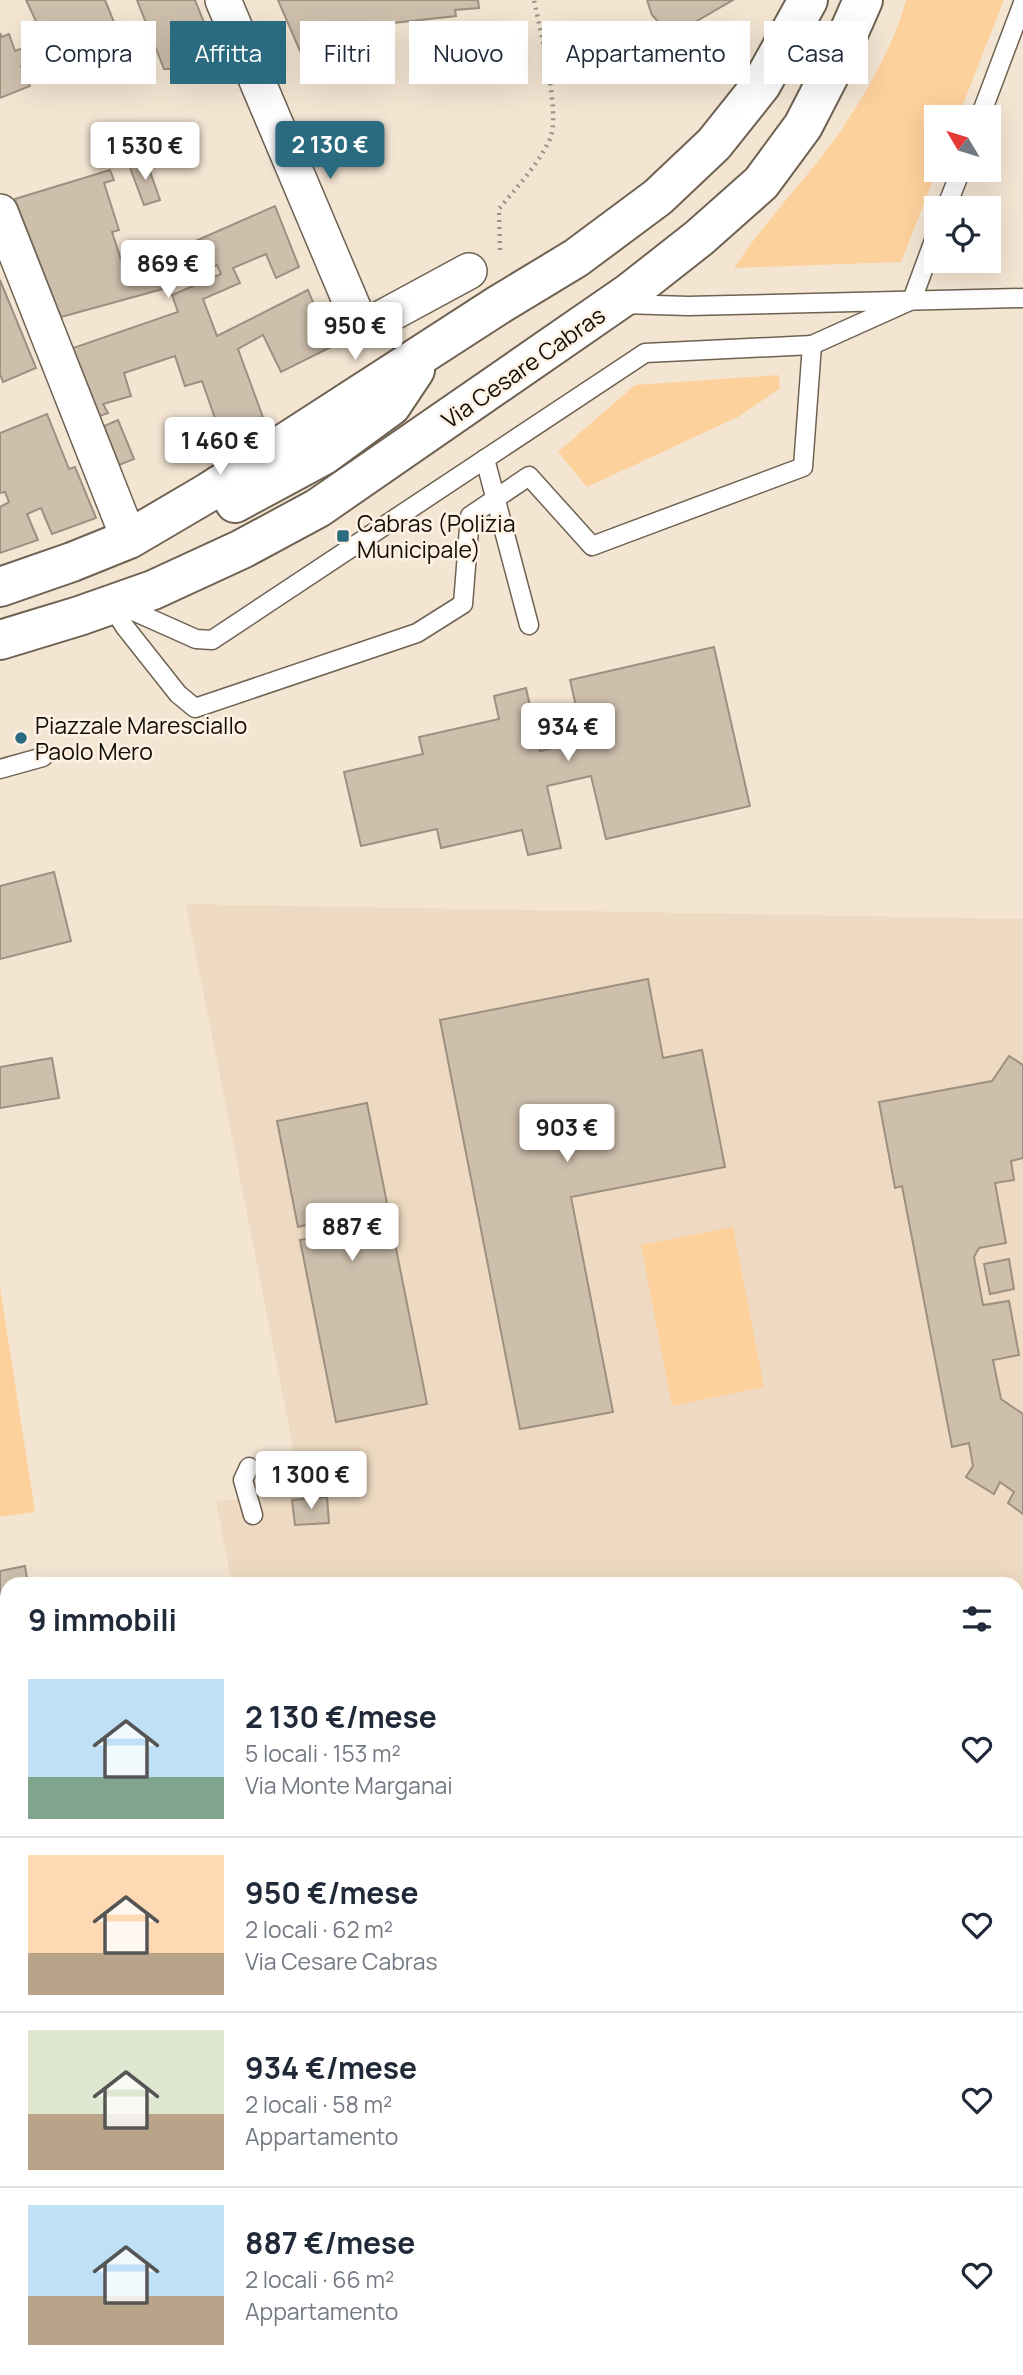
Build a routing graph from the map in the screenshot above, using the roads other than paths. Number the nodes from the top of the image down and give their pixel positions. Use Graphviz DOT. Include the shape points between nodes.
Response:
graph roads {
  1 [pos="223,0"];
  2 [pos="795,0"];
  3 [pos="808,0"];
  4 [pos="863,0"];
  5 [pos="877,0"];
  6 [pos="1023,3"];
  7 [pos="868,29"];
  8 [pos="843,84"];
  9 [pos="985,105"];
  10 [pos="0,212"];
  11 [pos="924,268"];
  12 [pos="469,271"];
  13 [pos="1023,298"];
  14 [pos="912,300"];
  15 [pos="627,304"];
  16 [pos="813,345"];
  17 [pos="428,351"];
  18 [pos="485,459"];
  19 [pos="495,499"];
  20 [pos="126,531"];
  21 [pos="0,573"];
  22 [pos="0,587"];
  23 [pos="122,610"];
  24 [pos="79,616"];
  25 [pos="529,625"];
  26 [pos="0,640"];
  27 [pos="0,649"];
  28 [pos="43,757"];
  29 [pos="0,769"];
  30 [pos="249,1467"];
  31 [pos="253,1515"];
  1 -- 12 [label="street" via="362,329"];
  2 -- 20 [label="lane" via="748,83 705,140 661,185"];
  3 -- 17 [label="main road" via="761,85 714,144 658,197 576,258"];
  4 -- 15 [label="main road, Via Cesare Cabras" via="803,126 761,183"];
  5 -- 7 [label="lane"];
  6 -- 9 [label="lane"];
  8 -- 15 [label="lane" via="806,149 774,189 711,248"];
  10 -- 20 [label="street"];
  11 -- 14 [label="lane"];
  13 -- 14 [label="lane"];
  14 -- 15 [label="lane"];
  14 -- 16 [label="lane"];
  15 -- 23 [label="main road, Via Cesare Cabras" via="318,508"];
  16 -- 18 [label="lane" via="645,353"];
  16 -- 19 [label="lane" via="803,467 592,546 529,476"];
  17 -- 20 [label="main road" via="209,492"];
  17 -- 24 [label="main road" via="391,406 324,455 85,585 78,601"];
  18 -- 19 [label="lane"];
  18 -- 23 [label="lane" via="212,639 196,639"];
  19 -- 23 [label="lane" via="470,516 463,604 417,633 195,708 158,670"];
  19 -- 25 [label="lane"];
  20 -- 21 [label="lane"];
  20 -- 22 [label="main road" via="72,562"];
  23 -- 24 [label="main road, Via Cesare Cabras"];
  23 -- 27 [label="lane"];
  24 -- 26 [label="main road, Via Cesare Cabras"];
  28 -- 29 [label="lane"];
  30 -- 31 [label="lane" via="243,1480"];
}
